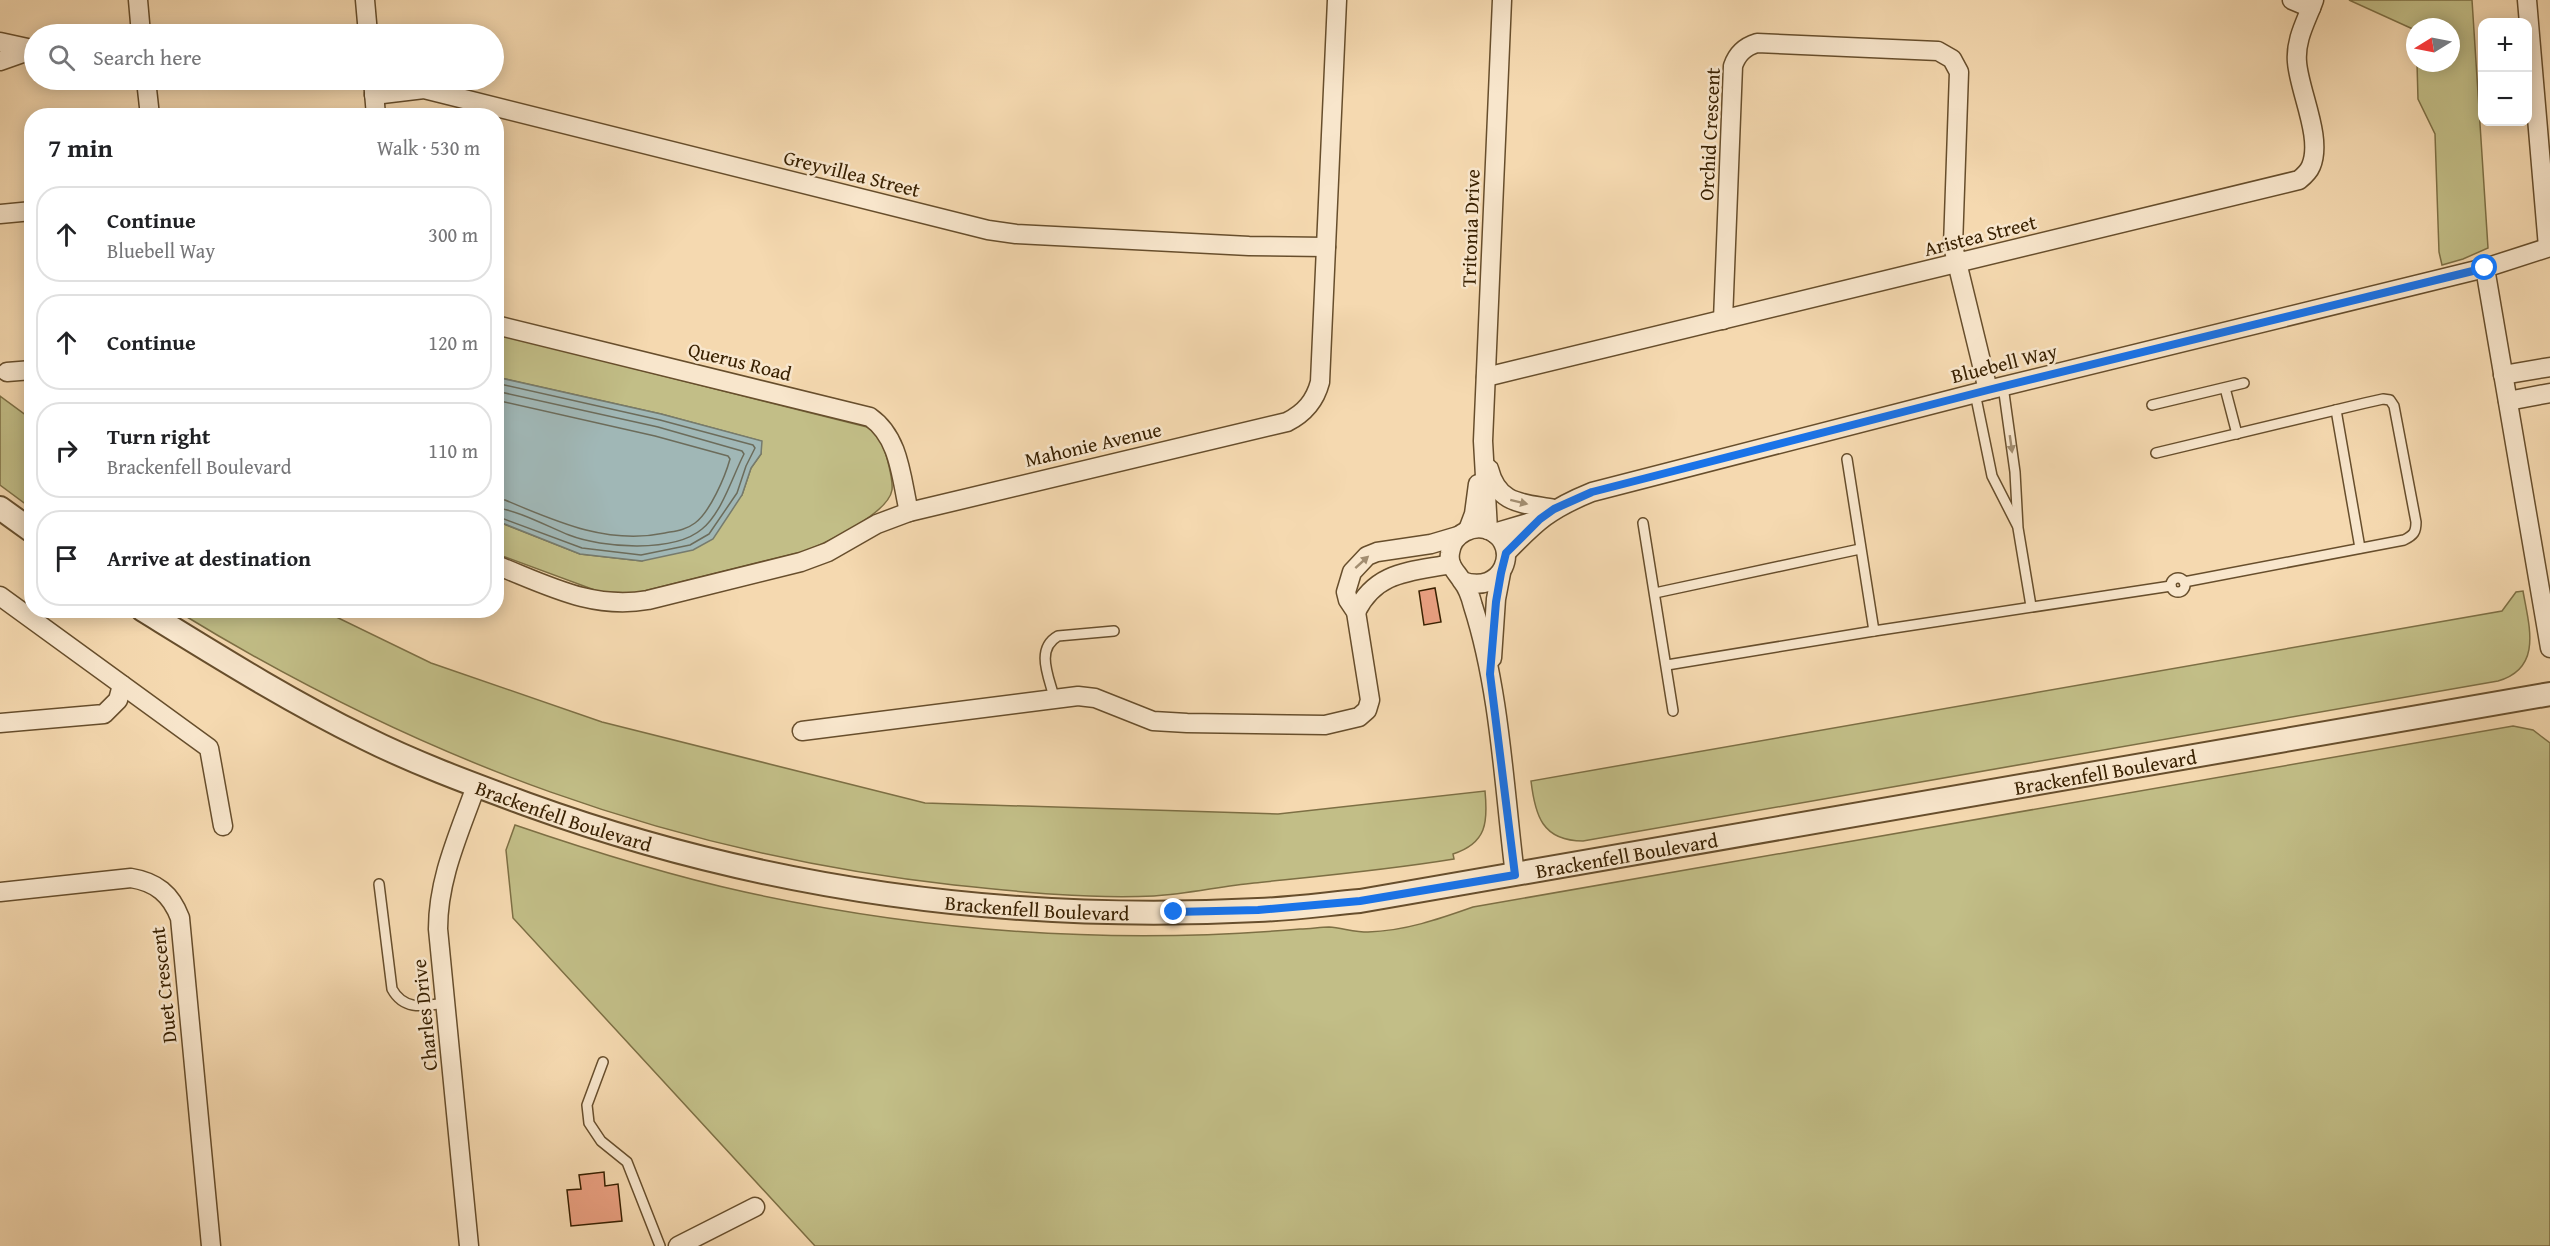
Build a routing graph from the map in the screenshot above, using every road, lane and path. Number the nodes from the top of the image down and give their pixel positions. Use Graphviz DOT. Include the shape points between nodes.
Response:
graph roads {
  1 [pos="138,0"];
  2 [pos="364,0"];
  3 [pos="1338,0"];
  4 [pos="1502,0"];
  5 [pos="2292,0"];
  6 [pos="2527,0"];
  7 [pos="2313,4"];
  8 [pos="140,24"];
  9 [pos="367,24"];
  10 [pos="0,42"];
  11 [pos="24,47"];
  12 [pos="24,52"];
  13 [pos="0,61"];
  14 [pos="147,90"];
  15 [pos="374,90"];
  16 [pos="428,90"];
  17 [pos="149,108"];
  18 [pos="375,108"];
  19 [pos="500,108"];
  20 [pos="504,109"];
  21 [pos="2544,140"];
  22 [pos="24,212"];
  23 [pos="0,214"];
  24 [pos="1326,247"];
  25 [pos="2549,247"];
  26 [pos="1957,264"];
  27 [pos="2485,268"];
  28 [pos="1723,320"];
  29 [pos="504,327"];
  30 [pos="2550,367"];
  31 [pos="24,371"];
  32 [pos="7,372"];
  33 [pos="2503,375"];
  34 [pos="1486,377"];
  35 [pos="2244,383"];
  36 [pos="2225,388"];
  37 [pos="1989,390"];
  38 [pos="2550,393"];
  39 [pos="2508,400"];
  40 [pos="2152,405"];
  41 [pos="2336,410"];
  42 [pos="2237,434"];
  43 [pos="1483,449"];
  44 [pos="2156,453"];
  45 [pos="1847,459"];
  46 [pos="0,508"];
  47 [pos="909,512"];
  48 [pos="1547,514"];
  49 [pos="1643,523"];
  50 [pos="24,525"];
  51 [pos="2018,528"];
  52 [pos="1491,532"];
  53 [pos="1463,533"];
  54 [pos="2360,548"];
  55 [pos="1860,549"];
  56 [pos="1506,553"];
  57 [pos="1450,564"];
  58 [pos="504,568"];
  59 [pos="1501,573"];
  60 [pos="1462,581"];
  61 [pos="1655,593"];
  62 [pos="0,596"];
  63 [pos="2031,606"];
  64 [pos="1356,612"];
  65 [pos="24,614"];
  66 [pos="30,618"];
  67 [pos="156,618"];
  68 [pos="1114,631"];
  69 [pos="1874,631"];
  70 [pos="2550,648"];
  71 [pos="1667,665"];
  72 [pos="1490,674"];
  73 [pos="122,685"];
  74 [pos="2550,694"];
  75 [pos="1054,697"];
  76 [pos="1674,711"];
  77 [pos="0,723"];
  78 [pos="801,731"];
  79 [pos="476,786"];
  80 [pos="224,826"];
  81 [pos="1515,875"];
  82 [pos="379,884"];
  83 [pos="0,892"];
  84 [pos="445,1003"];
  85 [pos="603,1062"];
  86 [pos="755,1207"];
  87 [pos="211,1246"];
  88 [pos="470,1246"];
  89 [pos="660,1246"];
  90 [pos="678,1246"];
  1 -- 8 [label="street"];
  2 -- 9 [label="street"];
  3 -- 24 [label="street, Mahonie Avenue"];
  4 -- 34 [label="street, Tritonia Drive"];
  5 -- 7 [label="street"];
  6 -- 21 [label="street"];
  7 -- 26 [label="street, Aristea Street" via="2298,41 2297,61 2314,155 2311,168 2299,180"];
  10 -- 11 [label="street"];
  12 -- 13 [label="street"];
  14 -- 17 [label="street"];
  15 -- 18 [label="street"];
  16 -- 19 [label="street, Greyvillea Street"];
  20 -- 24 [label="street, Greyvillea Street" via="988,230 1238,246"];
  21 -- 25 [label="street"];
  22 -- 23 [label="street"];
  24 -- 47 [label="street, Mahonie Avenue" via="1320,382 1311,404 1295,418"];
  25 -- 27 [label="street, Bluebell Way"];
  26 -- 28 [label="street, Aristea Street"];
  26 -- 28 [label="street, Orchid Crescent" via="1953,246 1960,80 1952,59 1938,51 1756,43 1744,48 1733,66"];
  26 -- 37 [label="street, Orchid Crescent"];
  27 -- 33 [label="street"];
  27 -- 37 [label="street, Bluebell Way"];
  28 -- 34 [label="street, Aristea Street"];
  29 -- 47 [label="street, Querus Road" via="870,417 891,438"];
  30 -- 33 [label="street"];
  31 -- 32 [label="street"];
  33 -- 39 [label="street"];
  34 -- 43 [label="street, Tritonia Drive"];
  35 -- 36 [label="lane"];
  36 -- 40 [label="lane"];
  36 -- 42 [label="lane"];
  37 -- 48 [label="street, Bluebell Way" via="1592,492"];
  37 -- 51 [label="lane, one-way" via="2015,472"];
  37 -- 51 [label="lane" via="1992,476"];
  38 -- 39 [label="street"];
  39 -- 70 [label="street"];
  41 -- 42 [label="lane"];
  41 -- 54 [label="lane"];
  41 -- 54 [label="lane" via="2390,400 2416,522 2412,536"];
  42 -- 44 [label="lane"];
  43 -- 48 [label="street, one-way" via="1492,480 1503,495"];
  43 -- 52 [label="street, Tritonia Drive"];
  43 -- 53 [label="street, Tritonia Drive" via="1474,514"];
  45 -- 55 [label="lane"];
  46 -- 50 [label="street"];
  47 -- 58 [label="street, Mahonie Avenue" via="801,562 627,604 576,596"];
  48 -- 52 [label="street"];
  48 -- 56 [label="street"];
  49 -- 61 [label="lane"];
  51 -- 63 [label="lane"];
  52 -- 53 [label="street" via="1478,528"];
  52 -- 56 [label="street" via="1502,542"];
  53 -- 57 [label="street" via="1452,544"];
  64 -- 53 [label="street, one-way" via="1348,600 1347,587 1352,572 1367,556 1431,544"];
  54 -- 63 [label="lane" via="2184,582 2179,592 2171,585"];
  55 -- 61 [label="lane"];
  55 -- 69 [label="lane"];
  56 -- 59 [label="street"];
  57 -- 60 [label="street"];
  57 -- 64 [label="street" via="1384,580 1368,593"];
  59 -- 60 [label="street" via="1483,585"];
  59 -- 72 [label="street"];
  60 -- 72 [label="street" via="1473,604"];
  61 -- 71 [label="lane"];
  62 -- 65 [label="street"];
  63 -- 69 [label="lane"];
  64 -- 75 [label="street" via="1370,700 1367,710 1354,718 1325,725 1153,721 1095,698"];
  66 -- 73 [label="street"];
  67 -- 79 [label="street, Brackenfell Boulevard" via="255,679 366,739"];
  68 -- 75 [label="lane" via="1051,640 1045,656"];
  69 -- 71 [label="lane"];
  71 -- 76 [label="lane"];
  72 -- 81 [label="street"];
  73 -- 77 [label="street" via="118,700 104,714"];
  73 -- 80 [label="street" via="209,748"];
  74 -- 81 [label="street, Brackenfell Boulevard"];
  75 -- 78 [label="street"];
  79 -- 81 [label="street, Brackenfell Boulevard" via="638,842 729,865 926,901 1003,908 1089,912 1258,910 1360,901"];
  79 -- 84 [label="street, Charles Drive" via="443,875 438,903"];
  82 -- 84 [label="lane" via="392,989 402,1002 410,1005"];
  83 -- 87 [label="street, Duet Crescent" via="131,878 160,888 176,906"];
  84 -- 88 [label="street, Charles Drive"];
  85 -- 89 [label="lane" via="587,1105 589,1123 601,1141 627,1162"];
  86 -- 90 [label="street"];
}
